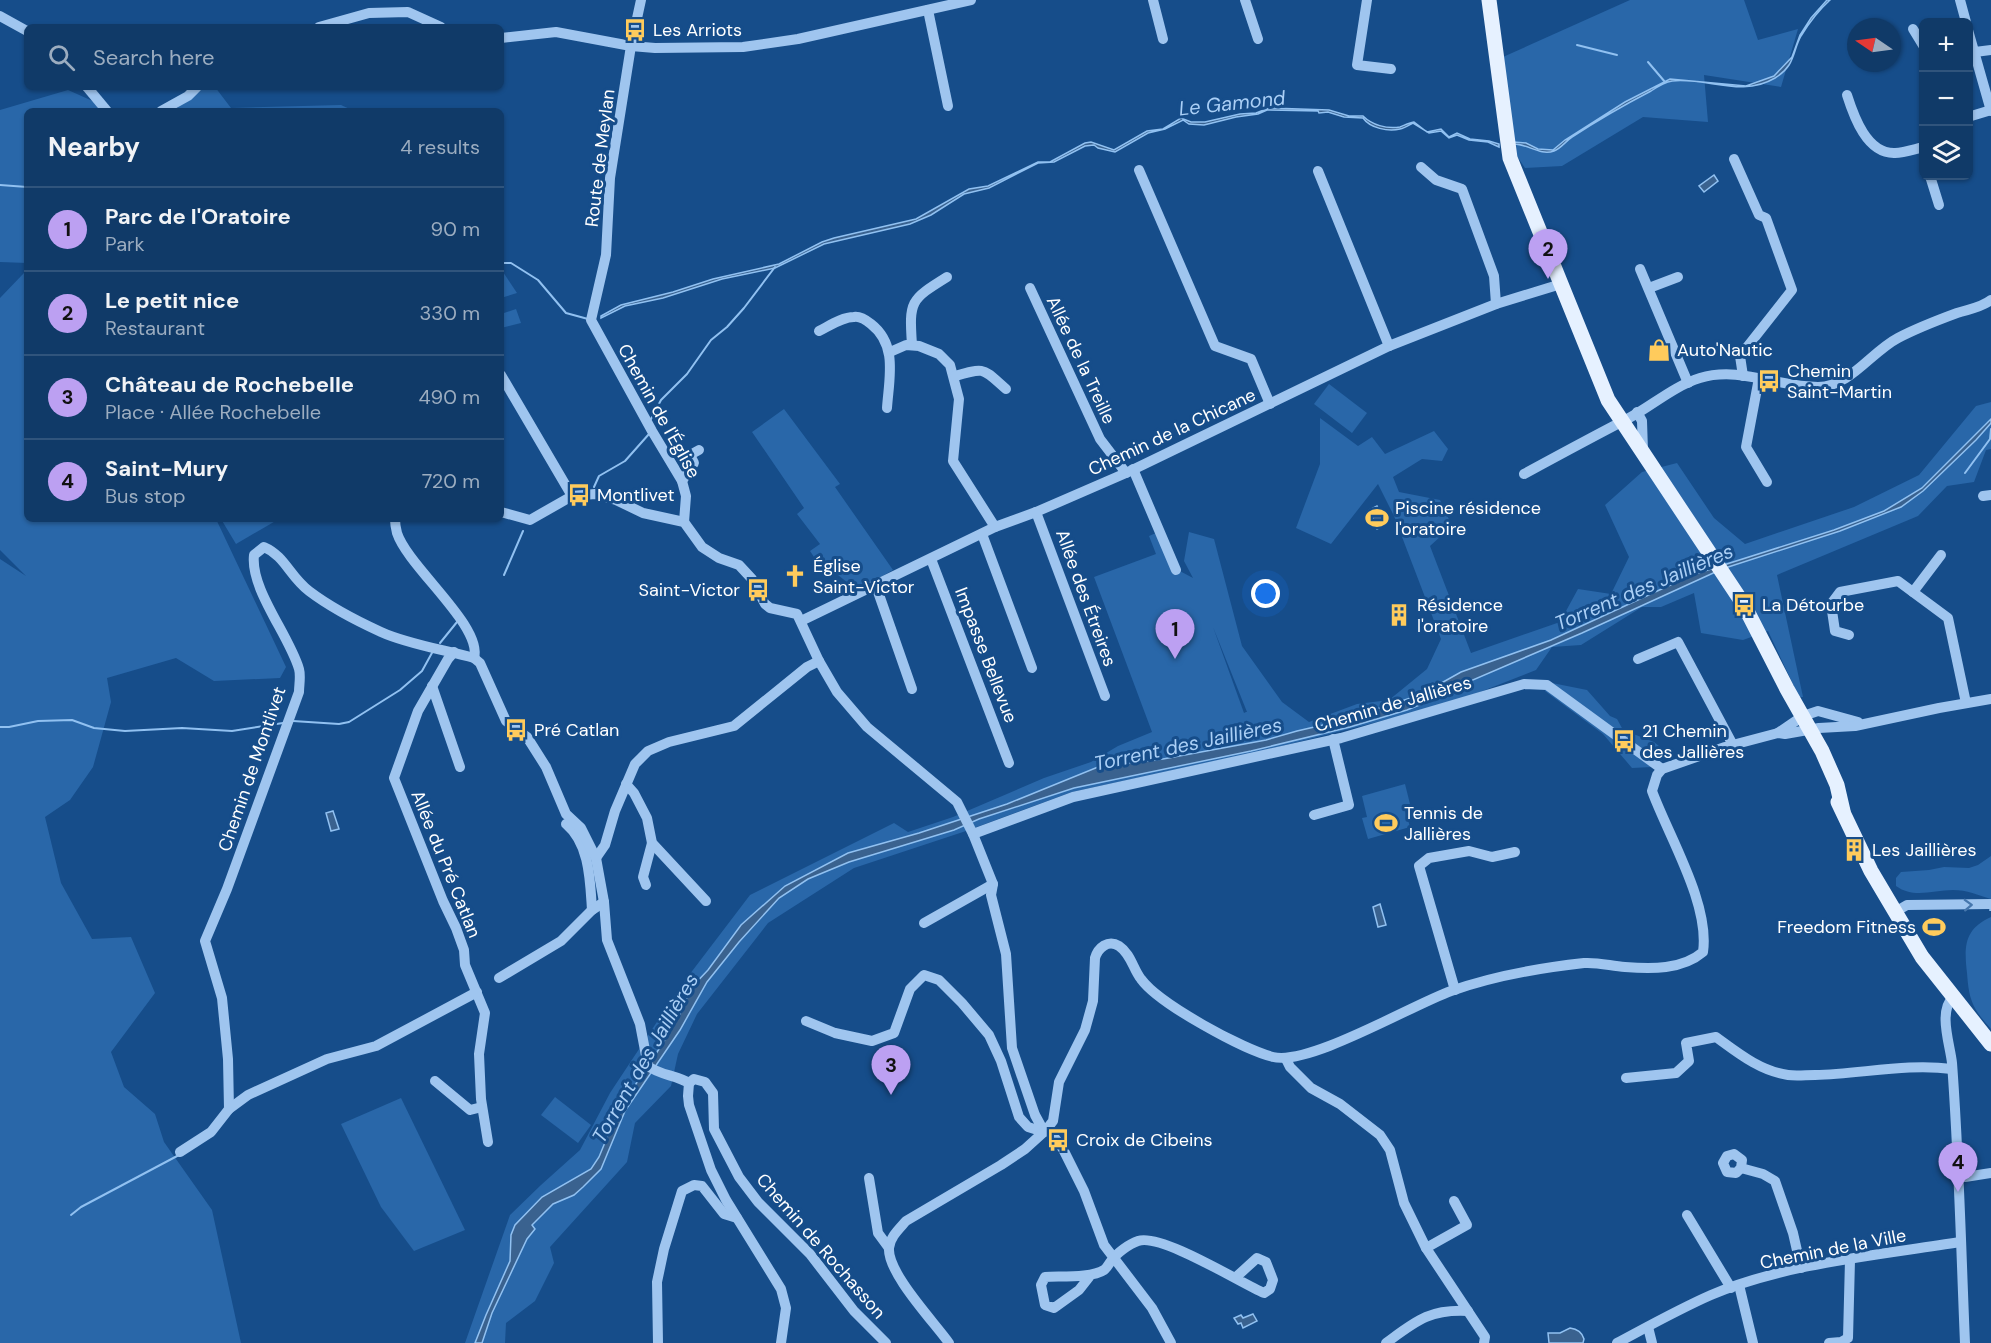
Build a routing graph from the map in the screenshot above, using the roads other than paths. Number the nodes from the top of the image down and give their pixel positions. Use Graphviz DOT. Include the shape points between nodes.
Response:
graph roads {
  1 [pos="641,0"];
  2 [pos="971,0"];
  3 [pos="1153,0"];
  4 [pos="1245,0"];
  5 [pos="1367,0"];
  6 [pos="1489,0"];
  7 [pos="1960,0"];
  8 [pos="947,3"];
  9 [pos="928,10"];
  10 [pos="0,16"];
  11 [pos="1965,18"];
  12 [pos="330,24"];
  13 [pos="434,24"];
  14 [pos="1913,29"];
  15 [pos="24,30"];
  16 [pos="504,38"];
  17 [pos="1163,39"];
  18 [pos="1258,39"];
  19 [pos="1919,40"];
  20 [pos="1973,45"];
  21 [pos="631,46"];
  22 [pos="1991,50"];
  23 [pos="1975,51"];
  24 [pos="1391,69"];
  25 [pos="90,90"];
  26 [pos="194,90"];
  27 [pos="1847,95"];
  28 [pos="948,106"];
  29 [pos="104,108"];
  30 [pos="166,108"];
  31 [pos="1991,110"];
  32 [pos="1973,115"];
  33 [pos="1919,148"];
  34 [pos="1734,159"];
  35 [pos="1422,167"];
  36 [pos="1139,170"];
  37 [pos="1318,171"];
  38 [pos="1931,180"];
  39 [pos="1939,205"];
  40 [pos="1640,269"];
  41 [pos="947,277"];
  42 [pos="1677,277"];
  43 [pos="1561,284"];
  44 [pos="1030,288"];
  45 [pos="1649,288"];
  46 [pos="1991,300"];
  47 [pos="1496,304"];
  48 [pos="591,320"];
  49 [pos="819,331"];
  50 [pos="912,345"];
  51 [pos="1389,346"];
  52 [pos="890,352"];
  53 [pos="955,376"];
  54 [pos="1743,376"];
  55 [pos="1759,378"];
  56 [pos="504,380"];
  57 [pos="1688,383"];
  58 [pos="1006,389"];
  59 [pos="1270,404"];
  60 [pos="887,408"];
  61 [pos="1637,412"];
  62 [pos="1621,421"];
  63 [pos="699,450"];
  64 [pos="1643,454"];
  65 [pos="1129,471"];
  66 [pos="1524,474"];
  67 [pos="682,482"];
  68 [pos="1767,482"];
  69 [pos="572,496"];
  70 [pos="1036,512"];
  71 [pos="504,513"];
  72 [pos="395,522"];
  73 [pos="684,522"];
  74 [pos="995,527"];
  75 [pos="982,534"];
  76 [pos="1941,555"];
  77 [pos="932,559"];
  78 [pos="1176,570"];
  79 [pos="876,586"];
  80 [pos="1913,592"];
  81 [pos="801,621"];
  82 [pos="1849,635"];
  83 [pos="454,652"];
  84 [pos="474,658"];
  85 [pos="1638,659"];
  86 [pos="819,661"];
  87 [pos="1032,668"];
  88 [pos="432,686"];
  89 [pos="912,689"];
  90 [pos="1104,696"];
  91 [pos="1991,699"];
  92 [pos="1966,703"];
  93 [pos="1832,715"];
  94 [pos="1864,723"];
  95 [pos="1804,724"];
  96 [pos="1832,727"];
  97 [pos="1333,739"];
  98 [pos="1733,745"];
  99 [pos="1009,763"];
  100 [pos="460,767"];
  101 [pos="1662,769"];
  102 [pos="626,784"];
  103 [pos="1314,815"];
  104 [pos="566,824"];
  105 [pos="972,832"];
  106 [pos="652,843"];
  107 [pos="1515,852"];
  108 [pos="596,858"];
  109 [pos="993,884"];
  110 [pos="646,885"];
  111 [pos="706,901"];
  112 [pos="604,902"];
  113 [pos="1991,904"];
  114 [pos="592,910"];
  115 [pos="1895,912"];
  116 [pos="924,923"];
  117 [pos="499,978"];
  118 [pos="1455,990"];
  119 [pos="477,992"];
  120 [pos="1953,996"];
  121 [pos="806,1021"];
  122 [pos="1991,1044"];
  123 [pos="1286,1059"];
  124 [pos="1952,1069"];
  125 [pos="1626,1078"];
  126 [pos="435,1080"];
  127 [pos="689,1083"];
  128 [pos="482,1107"];
  129 [pos="230,1109"];
  130 [pos="1045,1131"];
  131 [pos="488,1142"];
  132 [pos="180,1152"];
  133 [pos="1741,1168"];
  134 [pos="1991,1173"];
  135 [pos="1957,1176"];
  136 [pos="869,1178"];
  137 [pos="1454,1201"];
  138 [pos="1687,1215"];
  139 [pos="737,1218"];
  140 [pos="1960,1242"];
  141 [pos="889,1248"];
  142 [pos="1426,1248"];
  143 [pos="1113,1258"];
  144 [pos="1850,1260"];
  145 [pos="1801,1268"];
  146 [pos="1090,1276"];
  147 [pos="1235,1278"];
  148 [pos="1735,1287"];
  149 [pos="1468,1311"];
  150 [pos="1648,1327"];
  151 [pos="658,1343"];
  152 [pos="781,1343"];
  153 [pos="886,1343"];
  154 [pos="949,1343"];
  155 [pos="1171,1343"];
  156 [pos="1386,1343"];
  157 [pos="1484,1343"];
  158 [pos="1617,1343"];
  159 [pos="1652,1343"];
  160 [pos="1754,1343"];
  161 [pos="1828,1343"];
  162 [pos="1965,1343"];
  1 -- 21 [label="street, Route de Meylan"];
  2 -- 8 [label="street"];
  3 -- 17 [label="street"];
  4 -- 18 [label="street"];
  5 -- 24 [label="street" via="1357,65"];
  6 -- 43 [label="main road" via="1510,158"];
  7 -- 11 [label="street"];
  8 -- 9 [label="street"];
  9 -- 21 [label="street" via="764,45"];
  9 -- 28 [label="street"];
  10 -- 15 [label="street"];
  12 -- 13 [label="street" via="369,13 408,12"];
  14 -- 19 [label="street"];
  16 -- 21 [label="street" via="555,32"];
  20 -- 23 [label="street"];
  21 -- 48 [label="street, Route de Meylan" via="610,178 606,255"];
  22 -- 23 [label="street"];
  23 -- 31 [label="street"];
  25 -- 29 [label="street"];
  26 -- 30 [label="street"];
  27 -- 33 [label="street" via="1854,115 1877,148 1894,153"];
  31 -- 32 [label="street"];
  34 -- 54 [label="street" via="1760,215 1766,218 1792,290 1740,356"];
  35 -- 47 [label="street" via="1436,180 1462,189 1494,276"];
  36 -- 59 [label="street" via="1215,346 1251,359"];
  37 -- 51 [label="street"];
  38 -- 39 [label="street"];
  40 -- 45 [label="street"];
  41 -- 50 [label="street" via="921,293 915,303 910,317"];
  42 -- 45 [label="street"];
  43 -- 47 [label="street, Chemin de la Chicane"];
  43 -- 62 [label="main road" via="1608,400"];
  44 -- 65 [label="street, Allée de la Treille" via="1100,439"];
  45 -- 57 [label="street"];
  46 -- 55 [label="street" via="1898,338 1833,384 1820,387"];
  47 -- 51 [label="street, Chemin de la Chicane"];
  48 -- 67 [label="street, Chemin de l'Église"];
  49 -- 52 [label="street" via="851,317 861,318 882,335"];
  50 -- 52 [label="street"];
  50 -- 53 [label="street" via="945,358"];
  51 -- 59 [label="street, Chemin de la Chicane"];
  52 -- 60 [label="street"];
  53 -- 58 [label="street" via="979,369"];
  53 -- 74 [label="street" via="959,399 953,461"];
  54 -- 55 [label="street"];
  54 -- 57 [label="street" via="1716,374"];
  55 -- 68 [label="street" via="1746,447"];
  56 -- 69 [label="street"];
  57 -- 61 [label="street"];
  59 -- 65 [label="street, Chemin de la Chicane"];
  61 -- 62 [label="street"];
  61 -- 64 [label="street" via="1642,421"];
  62 -- 64 [label="main road"];
  62 -- 66 [label="street"];
  63 -- 67 [label="street" via="690,455 693,464"];
  64 -- 95 [label="main road" via="1754,624"];
  65 -- 70 [label="street, Chemin de la Chicane"];
  65 -- 78 [label="street, Allée de la Treille"];
  67 -- 73 [label="street, Chemin de l'Église" via="686,496"];
  69 -- 71 [label="street" via="530,520"];
  69 -- 73 [label="street" via="595,494 643,513"];
  70 -- 74 [label="street, Chemin de la Chicane"];
  70 -- 90 [label="street, Allée des Étreires"];
  72 -- 84 [label="street" via="408,554 462,620 476,651"];
  73 -- 81 [label="street" via="702,547 739,566 752,579 765,604 797,614"];
  74 -- 75 [label="street, Chemin de la Chicane"];
  75 -- 77 [label="street, Chemin de la Chicane"];
  75 -- 87 [label="street"];
  76 -- 80 [label="street"];
  77 -- 79 [label="street, Chemin de la Chicane"];
  77 -- 99 [label="street, Impasse Bellevue"];
  79 -- 81 [label="street, Chemin de la Chicane"];
  79 -- 89 [label="street"];
  80 -- 82 [label="street" via="1898,581 1839,592 1831,604 1835,631"];
  80 -- 92 [label="street" via="1947,618"];
  81 -- 86 [label="street"];
  83 -- 84 [label="street, Chemin de Montlivet"];
  83 -- 88 [label="street, Allée du Pré Catlan"];
  83 -- 129 [label="street, Chemin de Montlivet" via="382,633 309,591 271,550 264,547 254,555 252,567 300,671 299,692 205,941 222,998"];
  84 -- 108 [label="street" via="480,663 506,721 527,737 546,767 566,814 581,828"];
  85 -- 98 [label="street" via="1678,642"];
  86 -- 102 [label="street" via="734,726 648,751 635,764"];
  86 -- 105 [label="street" via="837,692 867,727 957,802"];
  88 -- 100 [label="street"];
  88 -- 119 [label="street, Allée du Pré Catlan" via="418,711 394,778 456,928"];
  91 -- 92 [label="street"];
  92 -- 94 [label="street"];
  93 -- 94 [label="street"];
  93 -- 95 [label="street" via="1818,711"];
  93 -- 96 [label="street"];
  94 -- 96 [label="street"];
  95 -- 96 [label="street"];
  95 -- 98 [label="street" via="1785,734"];
  95 -- 115 [label="main road" via="1871,871"];
  97 -- 101 [label="street, Chemin de Jallières" via="1524,684 1547,686"];
  97 -- 103 [label="street" via="1349,805"];
  97 -- 105 [label="street, Chemin de Jallières" via="1073,797"];
  98 -- 101 [label="street"];
  101 -- 118 [label="street" via="1652,791 1701,915 1703,952 1693,961 1669,967 1590,962 1547,967"];
  102 -- 106 [label="street" via="647,818"];
  102 -- 108 [label="street" via="605,845"];
  104 -- 114 [label="street" via="574,831 589,867"];
  105 -- 109 [label="street"];
  106 -- 110 [label="street" via="643,877"];
  106 -- 111 [label="street"];
  107 -- 118 [label="street" via="1492,856 1469,850 1429,858 1419,866"];
  108 -- 112 [label="street"];
  109 -- 116 [label="street"];
  109 -- 130 [label="street" via="991,895 1006,954 1012,1048 1035,1115"];
  112 -- 114 [label="street"];
  112 -- 127 [label="street" via="607,940 640,1024 648,1066"];
  115 -- 113 [label="street, one-way" via="1907,905"];
  114 -- 117 [label="street" via="561,941"];
  115 -- 120 [label="main road" via="1922,957"];
  118 -- 123 [label="street" via="1330,1046"];
  119 -- 128 [label="street, Allée du Pré Catlan" via="485,1013 479,1054"];
  119 -- 129 [label="street" via="376,1046 294,1072 248,1095"];
  120 -- 122 [label="main road"];
  120 -- 124 [label="street" via="1947,1005 1946,1019"];
  121 -- 130 [label="street" via="835,1033 872,1041 894,1033 910,988 924,975 939,980 989,1035 1019,1117 1028,1127"];
  123 -- 130 [label="street" via="1239,1043 1188,1016 1141,980 1126,952 1117,944 1101,946 1085,1030 1059,1082 1053,1121"];
  123 -- 142 [label="street" via="1311,1088 1340,1104 1380,1135 1390,1150 1404,1203"];
  124 -- 125 [label="street" via="1914,1067 1843,1075 1788,1075 1746,1060 1716,1037 1686,1043 1689,1060 1676,1072"];
  124 -- 135 [label="street"];
  126 -- 128 [label="street" via="470,1110"];
  127 -- 139 [label="street" via="690,1106 711,1170"];
  127 -- 153 [label="street, Chemin de Rochasson" via="700,1079 710,1086 714,1129 739,1178"];
  128 -- 131 [label="street, Allée du Pré Catlan"];
  129 -- 132 [label="street" via="211,1132"];
  130 -- 141 [label="street" via="1025,1149 906,1221"];
  130 -- 143 [label="street" via="1063,1149"];
  133 -- 145 [label="street" via="1775,1181"];
  134 -- 135 [label="street"];
  135 -- 140 [label="street"];
  136 -- 141 [label="street, Chemin de Rochasson" via="878,1233"];
  137 -- 142 [label="street" via="1467,1225"];
  138 -- 148 [label="street"];
  139 -- 151 [label="street" via="724,1214 702,1186 682,1191 658,1276"];
  139 -- 152 [label="street" via="781,1289 786,1308"];
  140 -- 144 [label="street, Chemin de la Ville"];
  140 -- 162 [label="street"];
  141 -- 154 [label="street, Chemin de Rochasson" via="902,1282"];
  142 -- 149 [label="street"];
  143 -- 146 [label="street" via="1105,1270"];
  143 -- 147 [label="street" via="1139,1240 1156,1241"];
  143 -- 155 [label="street" via="1152,1308"];
  144 -- 145 [label="street, Chemin de la Ville"];
  144 -- 161 [label="street" via="1848,1338"];
  145 -- 148 [label="street, Chemin de la Ville"];
  146 -- 146 [label="street" via="1045,1277 1041,1285 1045,1305 1054,1308"];
  148 -- 150 [label="street, Chemin de la Ville"];
  148 -- 160 [label="street"];
  149 -- 156 [label="street" via="1439,1312"];
  149 -- 157 [label="street" via="1485,1336"];
  150 -- 158 [label="street, Chemin de la Ville"];
  150 -- 159 [label="street"];
}
